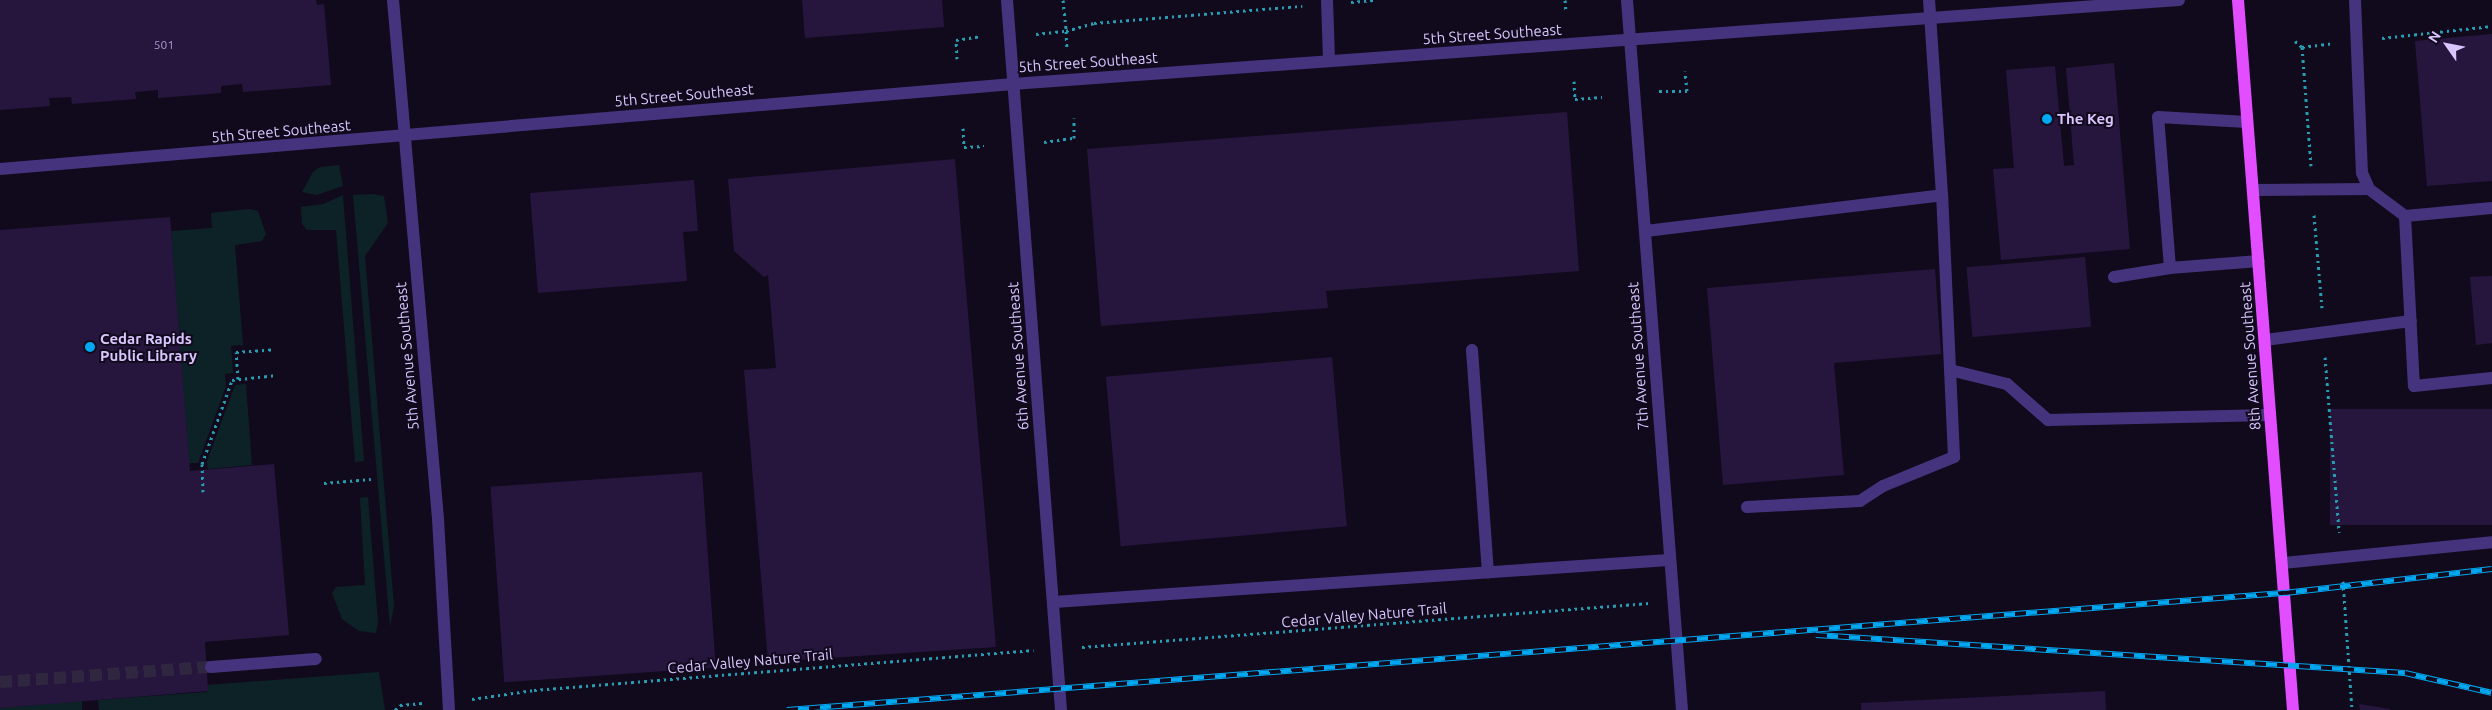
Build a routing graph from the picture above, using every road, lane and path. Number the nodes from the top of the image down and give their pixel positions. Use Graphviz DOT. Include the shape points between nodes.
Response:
graph roads {
  1 [pos="393,0"];
  2 [pos="1007,0"];
  3 [pos="1063,0"];
  4 [pos="1374,0"];
  5 [pos="1565,0"];
  6 [pos="1627,0"];
  7 [pos="1929,0"];
  8 [pos="2179,0"];
  9 [pos="2238,0"];
  10 [pos="2355,0"];
  11 [pos="1327,2"];
  12 [pos="1566,12"];
  13 [pos="1930,17"];
  14 [pos="2492,26"];
  15 [pos="1066,31"];
  16 [pos="1036,34"];
  17 [pos="982,36"];
  18 [pos="1631,40"];
  19 [pos="2357,40"];
  20 [pos="2295,42"];
  21 [pos="2302,47"];
  22 [pos="1067,48"];
  23 [pos="957,58"];
  24 [pos="1329,61"];
  25 [pos="1685,71"];
  26 [pos="1574,81"];
  27 [pos="1013,84"];
  28 [pos="1659,91"];
  29 [pos="1602,97"];
  30 [pos="1074,118"];
  31 [pos="2247,122"];
  32 [pos="963,128"];
  33 [pos="405,136"];
  34 [pos="1044,142"];
  35 [pos="984,146"];
  36 [pos="0,169"];
  37 [pos="2369,189"];
  38 [pos="2253,190"];
  39 [pos="2313,190"];
  40 [pos="1942,195"];
  41 [pos="2492,208"];
  42 [pos="2405,216"];
  43 [pos="1646,231"];
  44 [pos="2259,261"];
  45 [pos="2170,268"];
  46 [pos="2114,277"];
  47 [pos="2410,321"];
  48 [pos="2324,333"];
  49 [pos="2265,340"];
  50 [pos="275,349"];
  51 [pos="1472,350"];
  52 [pos="1950,370"];
  53 [pos="277,375"];
  54 [pos="2492,378"];
  55 [pos="238,379"];
  56 [pos="2270,415"];
  57 [pos="370,478"];
  58 [pos="324,483"];
  59 [pos="203,492"];
  60 [pos="1747,507"];
  61 [pos="2492,542"];
  62 [pos="2341,557"];
  63 [pos="1669,560"];
  64 [pos="2282,563"];
  65 [pos="1488,572"];
  66 [pos="1054,602"];
  67 [pos="1647,603"];
  68 [pos="1082,647"];
  69 [pos="1033,650"];
  70 [pos="316,659"];
  71 [pos="211,667"];
  72 [pos="469,699"];
  73 [pos="421,704"];
  74 [pos="395,710"];
  75 [pos="449,710"];
  76 [pos="1061,710"];
  77 [pos="1682,710"];
  78 [pos="2294,710"];
  79 [pos="2352,710"];
  1 -- 33 [label="street, 5th Avenue Southeast"];
  2 -- 27 [label="street, 6th Avenue Southeast"];
  3 -- 15 [label="path"];
  4 -- 11 [label="path"];
  5 -- 12 [label="path"];
  6 -- 18 [label="street, 7th Avenue Southeast"];
  7 -- 13 [label="street"];
  8 -- 13 [label="street, 5th Street Southeast"];
  9 -- 31 [label="main road, 8th Avenue Southeast"];
  10 -- 19 [label="street"];
  11 -- 15 [label="path" via="1094,23"];
  11 -- 24 [label="street"];
  13 -- 18 [label="street, 5th Street Southeast"];
  13 -- 40 [label="street"];
  14 -- 19 [label="path"];
  15 -- 16 [label="path"];
  15 -- 22 [label="path"];
  17 -- 23 [label="path" via="956,40"];
  18 -- 24 [label="street, 5th Street Southeast"];
  18 -- 43 [label="street, 7th Avenue Southeast"];
  19 -- 21 [label="path"];
  19 -- 37 [label="street" via="2362,173"];
  20 -- 21 [label="path"];
  21 -- 39 [label="path"];
  24 -- 27 [label="street, 5th Street Southeast"];
  25 -- 28 [label="path" via="1687,91"];
  26 -- 29 [label="path" via="1575,99"];
  27 -- 33 [label="street, 5th Street Southeast"];
  27 -- 66 [label="street, 6th Avenue Southeast"];
  30 -- 34 [label="path" via="1074,138"];
  31 -- 38 [label="main road, 8th Avenue Southeast"];
  31 -- 45 [label="street" via="2158,117"];
  32 -- 35 [label="path" via="964,147"];
  33 -- 36 [label="street, 5th Street Southeast"];
  33 -- 75 [label="street, 5th Avenue Southeast" via="438,519"];
  37 -- 39 [label="street"];
  37 -- 42 [label="street"];
  38 -- 39 [label="street"];
  38 -- 44 [label="main road, 8th Avenue Southeast"];
  39 -- 48 [label="path"];
  40 -- 43 [label="street"];
  40 -- 52 [label="street"];
  41 -- 42 [label="street"];
  42 -- 47 [label="street"];
  43 -- 63 [label="street, 7th Avenue Southeast"];
  44 -- 45 [label="street"];
  44 -- 49 [label="main road, 8th Avenue Southeast"];
  45 -- 46 [label="street"];
  47 -- 48 [label="street"];
  47 -- 54 [label="street" via="2414,386"];
  48 -- 49 [label="street"];
  48 -- 62 [label="path"];
  49 -- 56 [label="main road, 8th Avenue Southeast"];
  50 -- 55 [label="path" via="236,352"];
  51 -- 65 [label="street"];
  52 -- 56 [label="street" via="2007,384 2048,420"];
  52 -- 60 [label="street" via="1954,457 1883,486 1860,501"];
  53 -- 55 [label="path"];
  55 -- 59 [label="path" via="232,380 202,464"];
  56 -- 64 [label="main road, 8th Avenue Southeast"];
  57 -- 58 [label="path"];
  61 -- 62 [label="street"];
  62 -- 64 [label="street"];
  62 -- 79 [label="path"];
  63 -- 65 [label="street"];
  63 -- 77 [label="street, 7th Avenue Southeast"];
  64 -- 78 [label="main road, 8th Avenue Southeast"];
  65 -- 66 [label="street"];
  66 -- 76 [label="street, 6th Avenue Southeast"];
  67 -- 68 [label="path, Cedar Valley Nature Trail"];
  69 -- 72 [label="path, Cedar Valley Nature Trail" via="551,688"];
  70 -- 71 [label="street"];
  73 -- 74 [label="path" via="400,705"];
}
